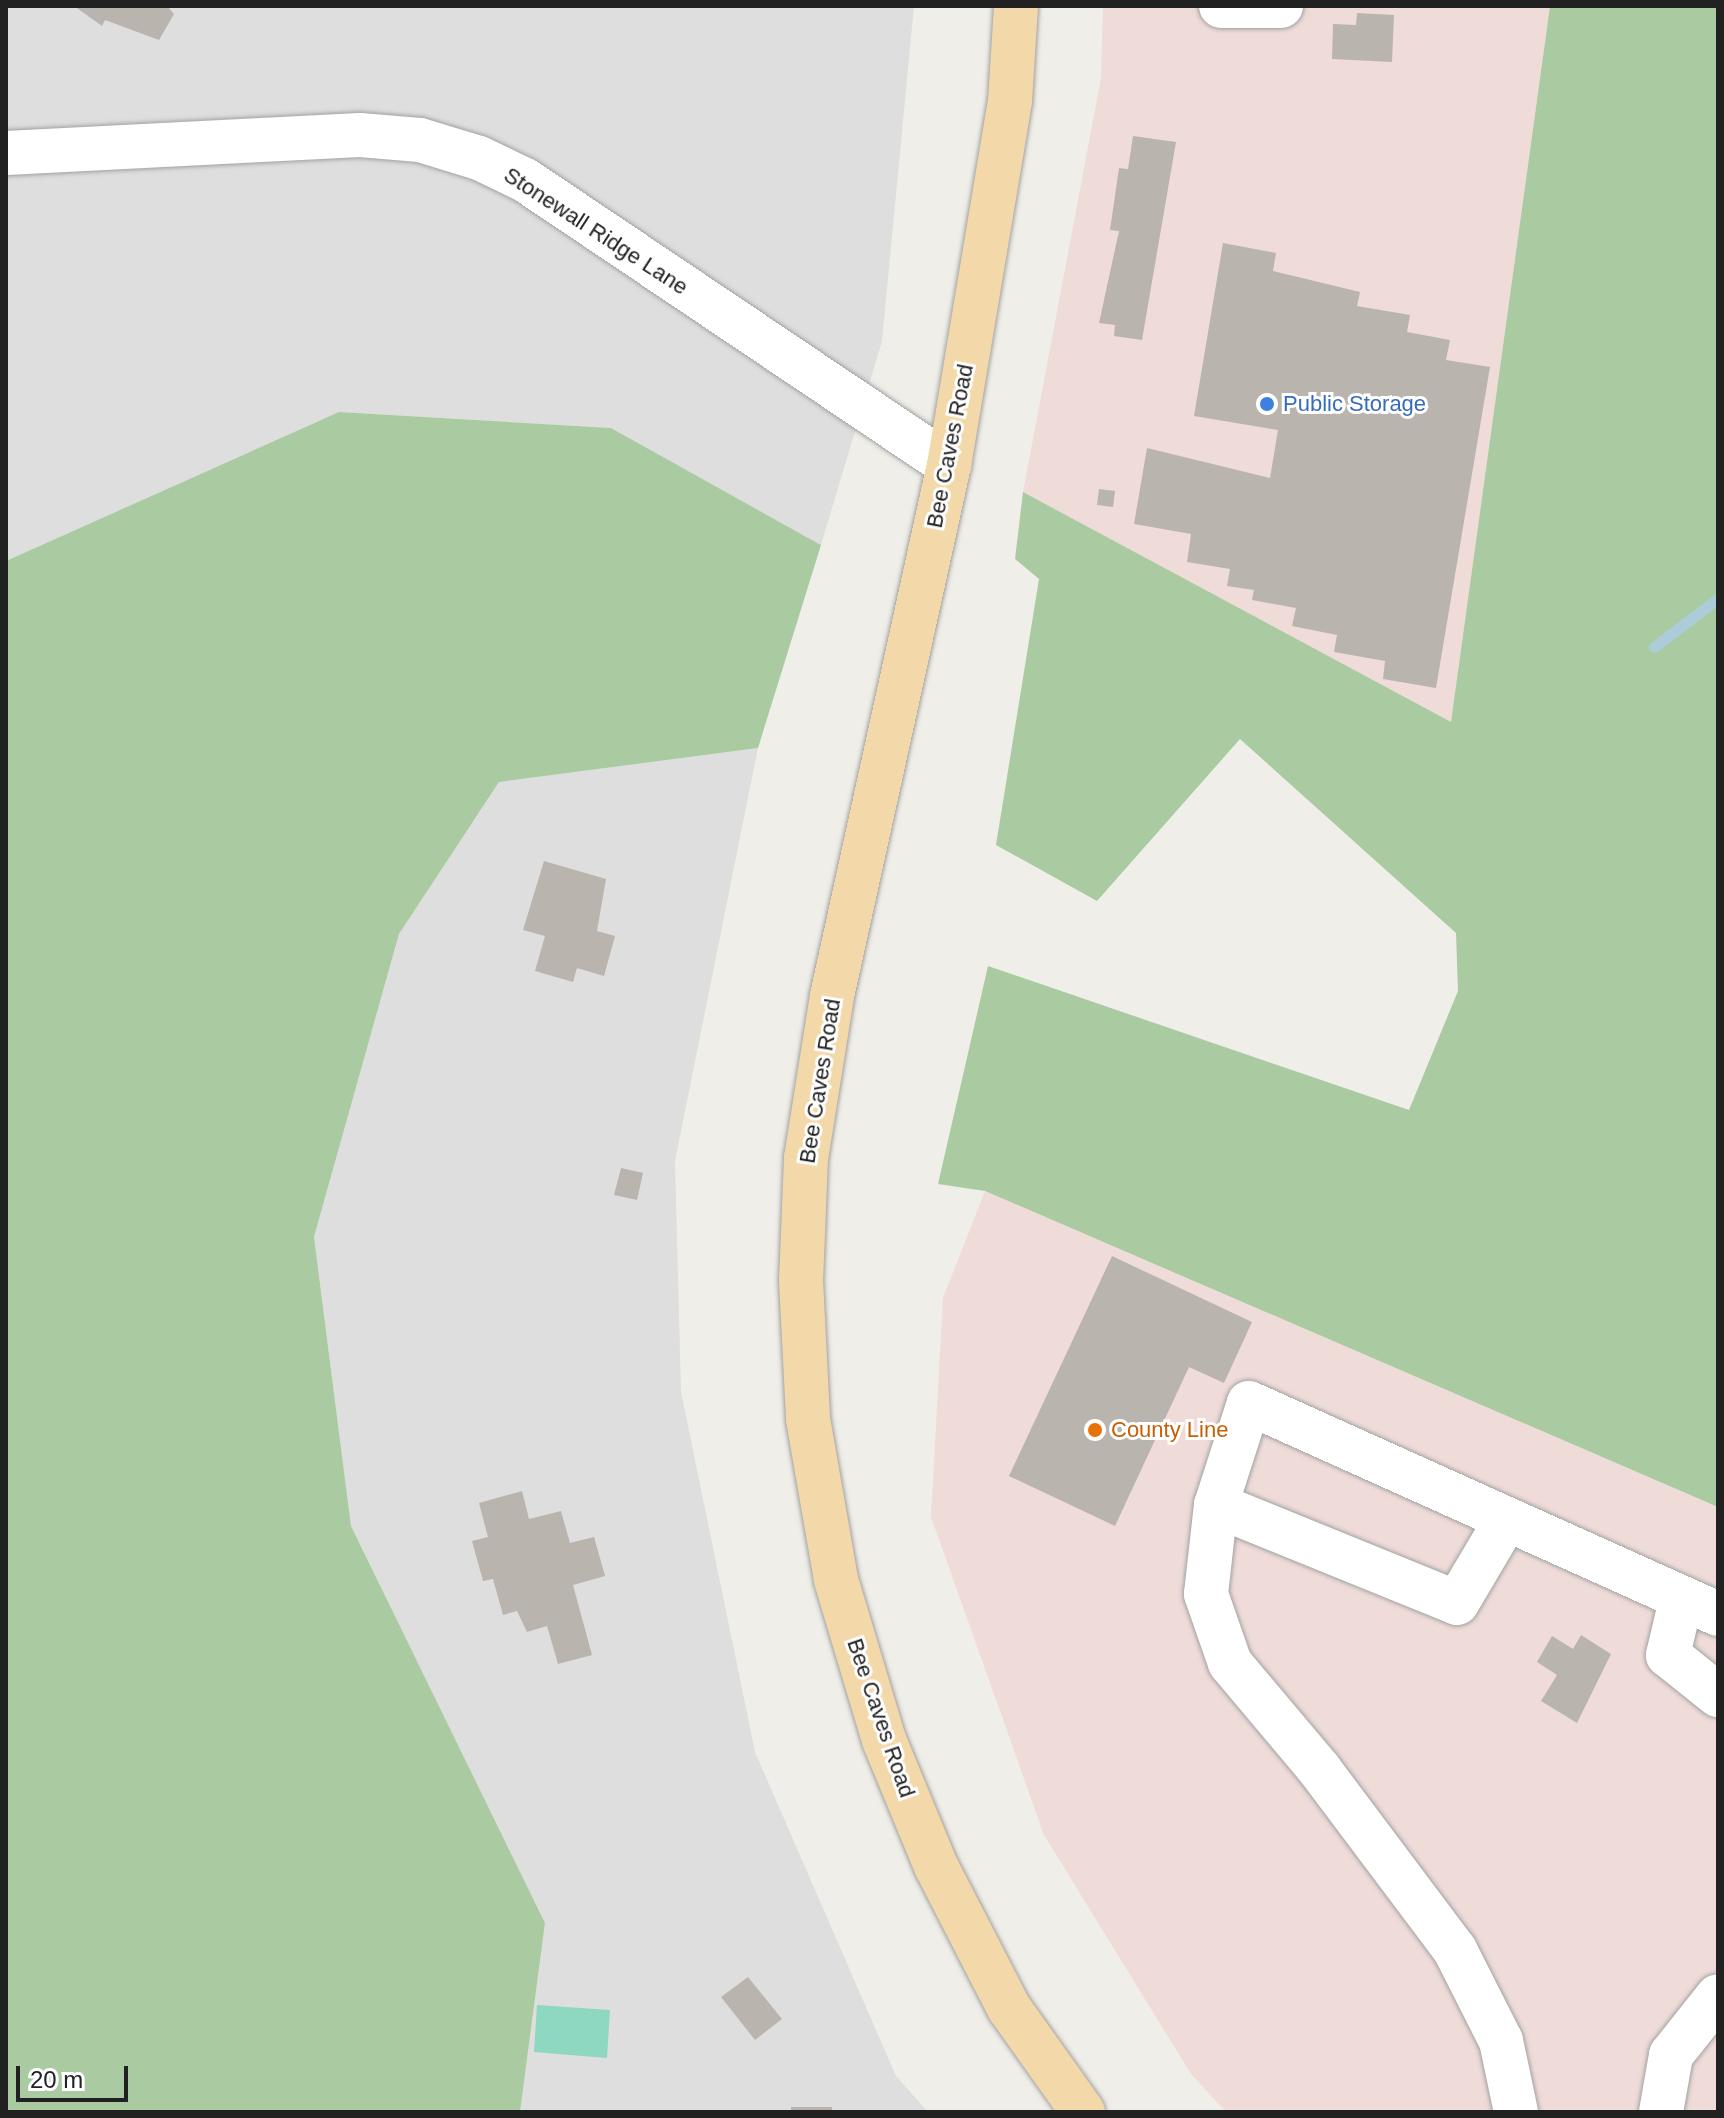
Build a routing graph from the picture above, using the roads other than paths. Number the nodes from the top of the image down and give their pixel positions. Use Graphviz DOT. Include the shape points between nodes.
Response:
graph roads {
  1 [pos="1016,6"];
  2 [pos="1221,6"];
  3 [pos="1281,6"];
  4 [pos="6,153"];
  5 [pos="949,465"];
  6 [pos="1216,1505"];
  7 [pos="1506,1520"];
  8 [pos="1699,1607"];
  9 [pos="1718,1695"];
  10 [pos="1718,1996"];
  11 [pos="1083,2112"];
  12 [pos="1516,2112"];
  13 [pos="1661,2112"];
  1 -- 5 [label="main road, Bee Caves Road" via="1010,101"];
  2 -- 3 [label="street"];
  4 -- 5 [label="street, Stonewall Ridge Lane" via="360,135 420,140 479,158 525,180"];
  5 -- 11 [label="main road, Bee Caves Road" via="832,996 806,1158 801,1280 808,1419 836,1580 884,1740 1009,2008"];
  6 -- 7 [label="street" via="1457,1603"];
  6 -- 7 [label="street" via="1249,1403"];
  6 -- 12 [label="street" via="1206,1594 1230,1663 1320,1770 1455,1950 1501,2041"];
  7 -- 8 [label="street"];
  8 -- 9 [label="street" via="1668,1655"];
  10 -- 13 [label="street" via="1671,2055"];
}
